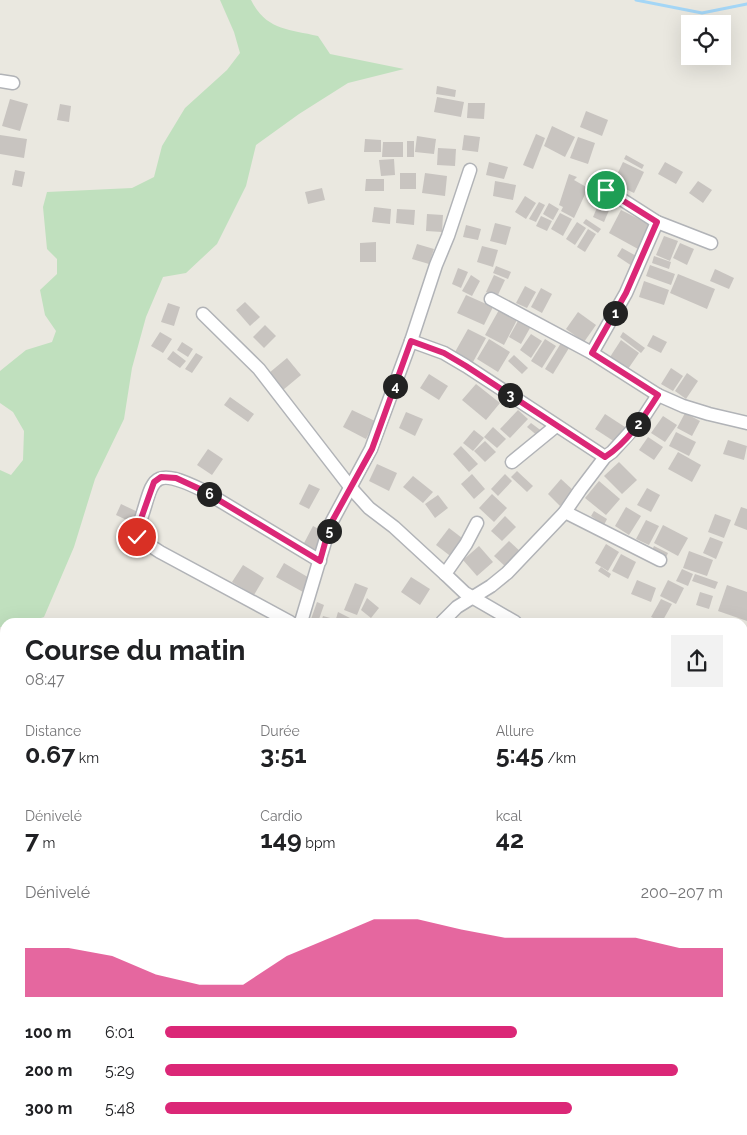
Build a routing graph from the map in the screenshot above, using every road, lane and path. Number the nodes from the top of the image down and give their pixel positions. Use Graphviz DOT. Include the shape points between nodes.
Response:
graph roads {
  1 [pos="470,170"];
  2 [pos="606,190"];
  3 [pos="657,222"];
  4 [pos="711,243"];
  5 [pos="492,299"];
  6 [pos="203,314"];
  7 [pos="411,341"];
  8 [pos="592,353"];
  9 [pos="658,395"];
  10 [pos="747,423"];
  11 [pos="556,426"];
  12 [pos="605,457"];
  13 [pos="512,462"];
  14 [pos="351,488"];
  15 [pos="565,512"];
  16 [pos="477,523"];
  17 [pos="660,560"];
  18 [pos="320,561"];
  19 [pos="445,574"];
  20 [pos="473,596"];
  21 [pos="283,618"];
  22 [pos="302,618"];
  23 [pos="446,618"];
  24 [pos="509,618"];
  1 -- 7 [label="street"];
  2 -- 3 [label="street"];
  3 -- 4 [label="street"];
  3 -- 8 [label="street" via="626,293"];
  5 -- 8 [label="street"];
  6 -- 14 [label="street" via="259,369"];
  7 -- 11 [label="street" via="444,353"];
  7 -- 14 [label="street" via="372,449"];
  8 -- 9 [label="street"];
  9 -- 10 [label="street" via="682,406"];
  9 -- 12 [label="street" via="644,418"];
  11 -- 12 [label="street"];
  11 -- 13 [label="street"];
  12 -- 15 [label="street"];
  14 -- 18 [label="street" via="330,525"];
  14 -- 19 [label="street" via="369,508"];
  15 -- 17 [label="street"];
  15 -- 20 [label="street" via="507,573"];
  16 -- 19 [label="street"];
  18 -- 21 [label="street" via="202,490 176,478 161,477 154,482 137,537"];
  18 -- 22 [label="street"];
  19 -- 20 [label="street" via="465,593"];
  20 -- 23 [label="street"];
  20 -- 24 [label="street"];
}
